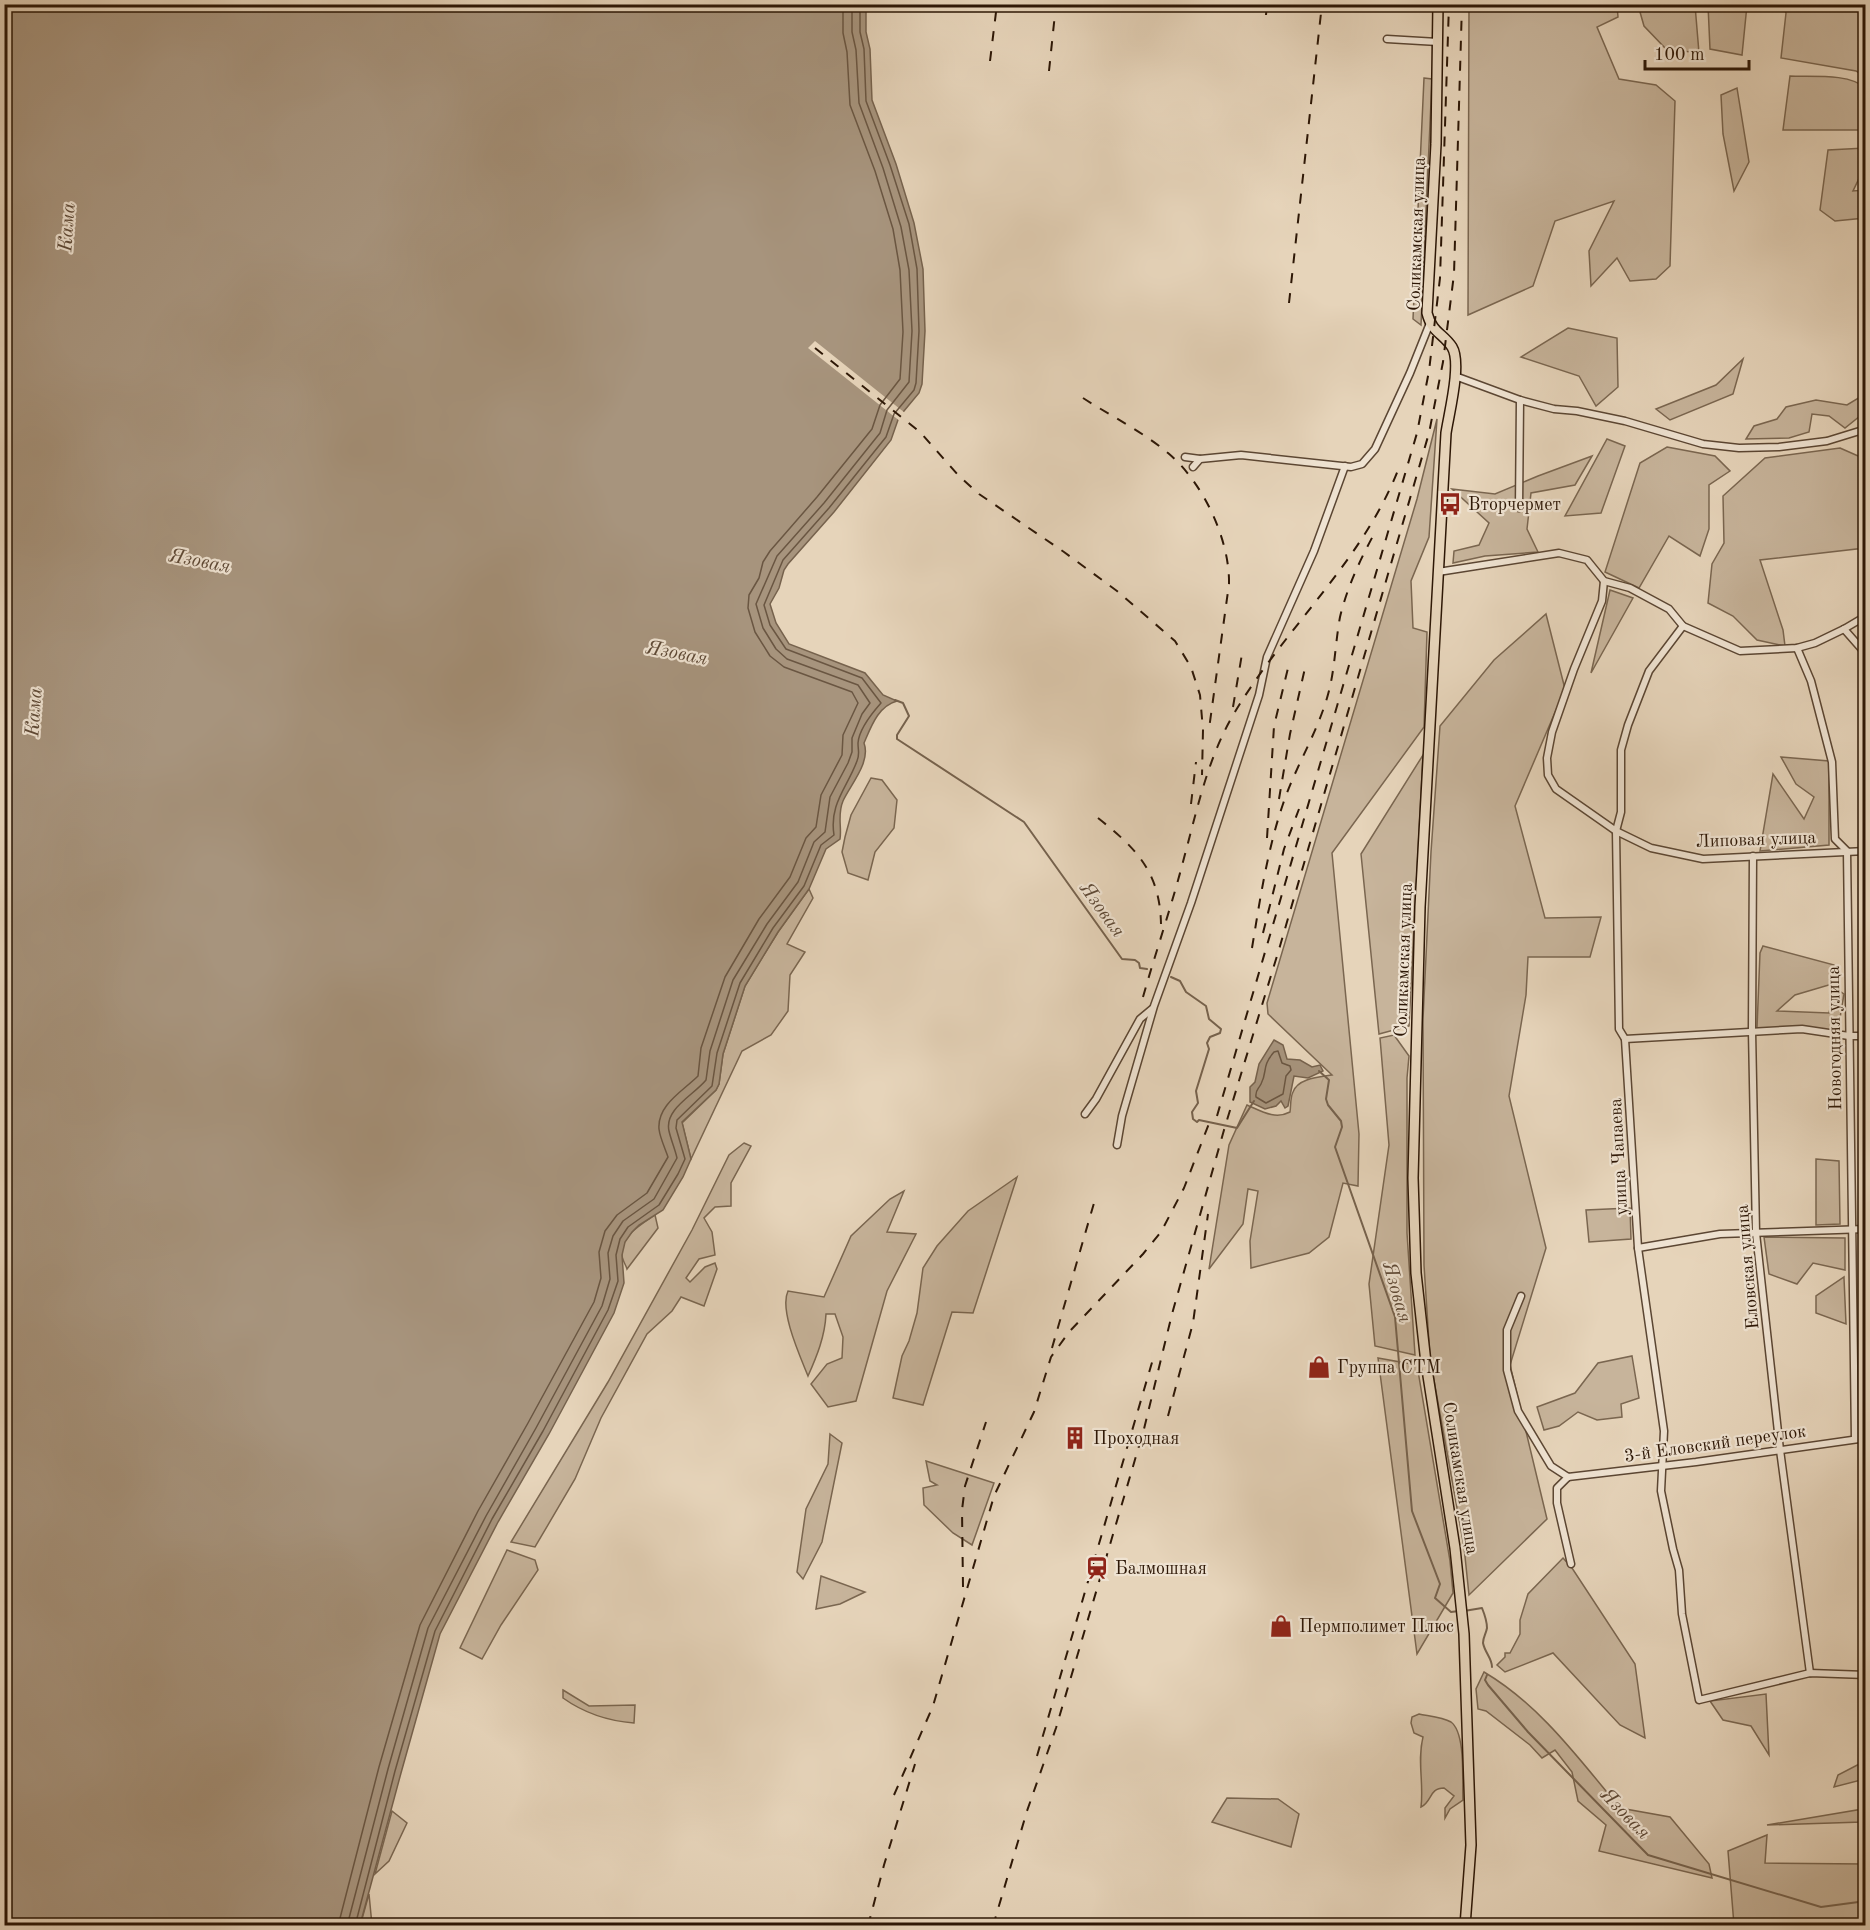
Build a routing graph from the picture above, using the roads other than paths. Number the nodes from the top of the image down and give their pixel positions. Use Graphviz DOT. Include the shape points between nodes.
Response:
graph roads {
  1 [pos="1438,4"];
  2 [pos="1387,39"];
  3 [pos="1438,42"];
  4 [pos="1430,323"];
  5 [pos="1455,376"];
  6 [pos="1520,400"];
  7 [pos="1866,429"];
  8 [pos="1185,457"];
  9 [pos="1200,459"];
  10 [pos="1345,466"];
  11 [pos="1193,467"];
  12 [pos="1519,508"];
  13 [pos="1438,572"];
  14 [pos="1604,581"];
  15 [pos="1866,616"];
  16 [pos="1683,626"];
  17 [pos="1844,629"];
  18 [pos="1797,648"];
  19 [pos="1866,654"];
  20 [pos="1616,831"];
  21 [pos="1847,851"];
  22 [pos="1866,851"];
  23 [pos="1753,856"];
  24 [pos="1154,1006"];
  25 [pos="1752,1031"];
  26 [pos="1849,1036"];
  27 [pos="1866,1036"];
  28 [pos="1625,1039"];
  29 [pos="1084,1114"];
  30 [pos="1117,1145"];
  31 [pos="1866,1229"];
  32 [pos="1852,1230"];
  33 [pos="1756,1233"];
  34 [pos="1638,1248"];
  35 [pos="1521,1296"];
  36 [pos="1866,1438"];
  37 [pos="1855,1439"];
  38 [pos="1779,1450"];
  39 [pos="1663,1466"];
  40 [pos="1568,1477"];
  41 [pos="1571,1564"];
  42 [pos="1810,1673"];
  43 [pos="1866,1675"];
  44 [pos="1465,1926"];
  1 -- 3 [label="main road, Соликамская улица"];
  2 -- 3 [label="street"];
  3 -- 4 [label="main road, Соликамская улица" via="1427,313"];
  4 -- 5 [label="main road, Соликамская улица" via="1452,348"];
  4 -- 10 [label="street" via="1375,449 1362,464"];
  5 -- 6 [label="street"];
  5 -- 13 [label="main road, Соликамская улица" via="1446,433"];
  6 -- 7 [label="street" via="1625,421 1703,444 1740,448 1827,441"];
  6 -- 12 [label="street"];
  8 -- 9 [label="street"];
  9 -- 10 [label="street" via="1241,454"];
  9 -- 11 [label="street"];
  10 -- 24 [label="street" via="1314,552 1267,657 1259,695"];
  13 -- 14 [label="street" via="1559,553 1587,560"];
  13 -- 44 [label="main road, Соликамская улица" via="1420,907 1413,1178 1416,1273 1426,1363 1464,1634 1471,1845"];
  14 -- 16 [label="street" via="1630,588 1669,609"];
  14 -- 20 [label="street, Липовая улица" via="1602,601 1563,700 1547,758 1548,775 1556,789"];
  15 -- 17 [label="street"];
  16 -- 18 [label="street" via="1740,651"];
  16 -- 20 [label="street, улица Чапаева" via="1649,671 1628,725 1621,750 1621,812"];
  17 -- 18 [label="street"];
  17 -- 19 [label="street"];
  18 -- 21 [label="street, Новогодняя улица" via="1811,681 1832,762 1835,839"];
  20 -- 23 [label="street, Липовая улица" via="1651,848 1702,859"];
  20 -- 28 [label="street, улица Чапаева" via="1619,1029"];
  21 -- 22 [label="street, Липовая улица"];
  21 -- 23 [label="street, Липовая улица"];
  21 -- 26 [label="street, Новогодняя улица"];
  23 -- 25 [label="street, Еловская улица"];
  24 -- 29 [label="street" via="1140,1019"];
  24 -- 30 [label="street"];
  25 -- 26 [label="street" via="1802,1029"];
  25 -- 28 [label="street"];
  25 -- 33 [label="street, Еловская улица"];
  26 -- 27 [label="street"];
  26 -- 32 [label="street, Новогодняя улица"];
  28 -- 34 [label="street, улица Чапаева"];
  31 -- 32 [label="street"];
  32 -- 33 [label="street"];
  32 -- 37 [label="street, Новогодняя улица"];
  33 -- 34 [label="street" via="1720,1234"];
  33 -- 38 [label="street, Еловская улица"];
  34 -- 39 [label="street, улица Чапаева" via="1664,1431"];
  35 -- 40 [label="street" via="1507,1330 1507,1370 1518,1411 1551,1466"];
  36 -- 37 [label="street, 3-й Еловский переулок"];
  37 -- 38 [label="street, 3-й Еловский переулок"];
  38 -- 39 [label="street, 3-й Еловский переулок"];
  38 -- 42 [label="street, Еловская улица"];
  39 -- 40 [label="street, 3-й Еловский переулок"];
  39 -- 42 [label="street, улица Чапаева" via="1662,1491 1679,1569 1682,1614 1699,1700"];
  40 -- 41 [label="street" via="1557,1488 1557,1503"];
  42 -- 43 [label="street"];
}
